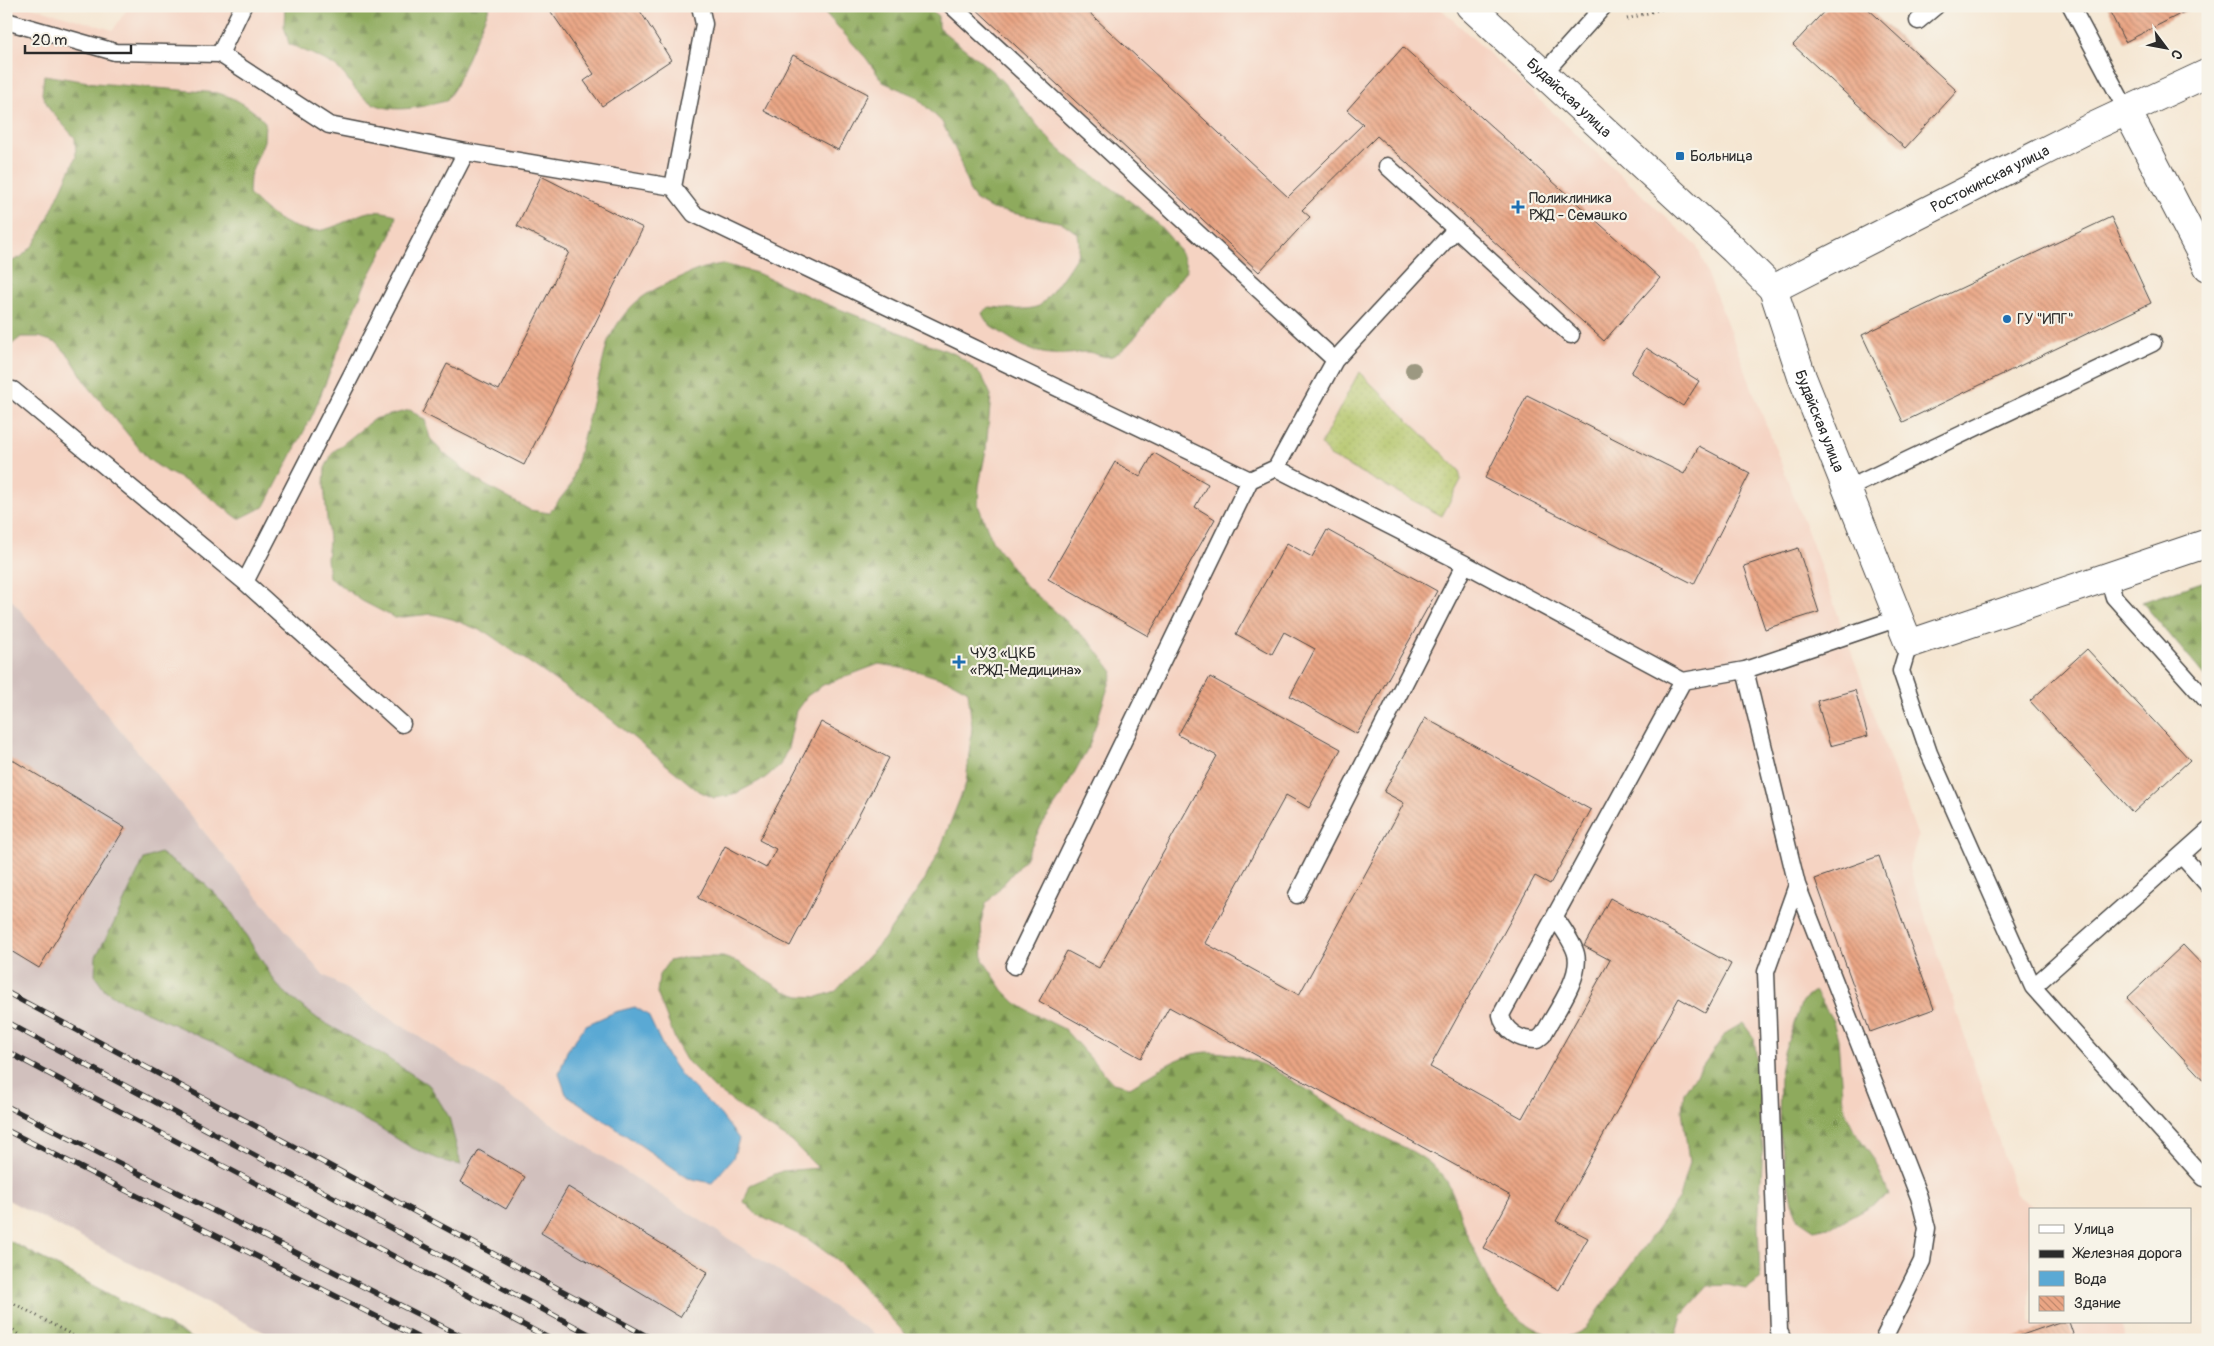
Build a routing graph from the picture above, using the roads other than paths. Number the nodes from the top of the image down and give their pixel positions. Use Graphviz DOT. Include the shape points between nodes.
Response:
graph roads {
  1 [pos="243,6"];
  2 [pos="700,6"];
  3 [pos="952,6"];
  4 [pos="1470,6"];
  5 [pos="1604,6"];
  6 [pos="1936,6"];
  7 [pos="2071,6"];
  8 [pos="6,21"];
  9 [pos="1918,21"];
  10 [pos="220,54"];
  11 [pos="2208,73"];
  12 [pos="1543,74"];
  13 [pos="2127,111"];
  14 [pos="466,152"];
  15 [pos="1387,166"];
  16 [pos="673,187"];
  17 [pos="1456,229"];
  18 [pos="2208,267"];
  19 [pos="1773,289"];
  20 [pos="1571,335"];
  21 [pos="2153,343"];
  22 [pos="1335,360"];
  23 [pos="13,390"];
  24 [pos="1276,468"];
  25 [pos="1250,480"];
  26 [pos="1847,489"];
  27 [pos="2208,543"];
  28 [pos="1465,564"];
  29 [pos="2108,577"];
  30 [pos="245,582"];
  31 [pos="1899,618"];
  32 [pos="1909,644"];
  33 [pos="1745,670"];
  34 [pos="1683,681"];
  35 [pos="2208,702"];
  36 [pos="402,724"];
  37 [pos="2208,831"];
  38 [pos="2181,855"];
  39 [pos="1797,885"];
  40 [pos="2208,885"];
  41 [pos="1297,894"];
  42 [pos="1555,917"];
  43 [pos="1014,966"];
  44 [pos="2033,987"];
  45 [pos="2208,1175"];
  46 [pos="1783,1340"];
  47 [pos="1883,1340"];
  1 -- 10 [label="lane"];
  2 -- 16 [label="lane" via="704,24"];
  3 -- 22 [label="lane"];
  4 -- 12 [label="street, Будайская улица"];
  5 -- 12 [label="lane"];
  6 -- 9 [label="lane"];
  7 -- 13 [label="lane"];
  8 -- 10 [label="lane" via="115,52"];
  10 -- 14 [label="lane" via="329,125"];
  11 -- 13 [label="street, Ростокинская улица"];
  12 -- 19 [label="street, Будайская улица"];
  13 -- 18 [label="street"];
  13 -- 19 [label="street, Ростокинская улица"];
  14 -- 16 [label="lane"];
  14 -- 30 [label="lane"];
  15 -- 17 [label="lane"];
  16 -- 25 [label="lane" via="694,214"];
  17 -- 20 [label="lane"];
  17 -- 22 [label="lane"];
  19 -- 26 [label="street, Будайская улица" via="1802,377"];
  21 -- 26 [label="lane"];
  22 -- 24 [label="lane"];
  23 -- 30 [label="lane"];
  24 -- 25 [label="lane"];
  24 -- 28 [label="lane"];
  25 -- 43 [label="lane"];
  26 -- 31 [label="street, Будайская улица"];
  27 -- 29 [label="street"];
  28 -- 34 [label="lane"];
  28 -- 41 [label="lane"];
  29 -- 32 [label="street"];
  29 -- 35 [label="lane" via="2114,597"];
  30 -- 36 [label="lane"];
  31 -- 32 [label="street, Будайская улица"];
  31 -- 33 [label="lane"];
  32 -- 44 [label="lane" via="1901,671 1929,753"];
  33 -- 34 [label="lane"];
  33 -- 39 [label="lane"];
  34 -- 42 [label="lane"];
  37 -- 38 [label="lane"];
  38 -- 40 [label="lane"];
  38 -- 44 [label="lane"];
  39 -- 46 [label="lane" via="1766,972 1779,1331"];
  39 -- 47 [label="lane" via="1919,1196 1927,1228 1922,1261"];
  42 -- 42 [label="lane" via="1501,1015 1508,1031 1528,1041 1537,1040 1542,1035 1576,976 1576,952"];
  44 -- 45 [label="lane" via="2204,1178"];
}
